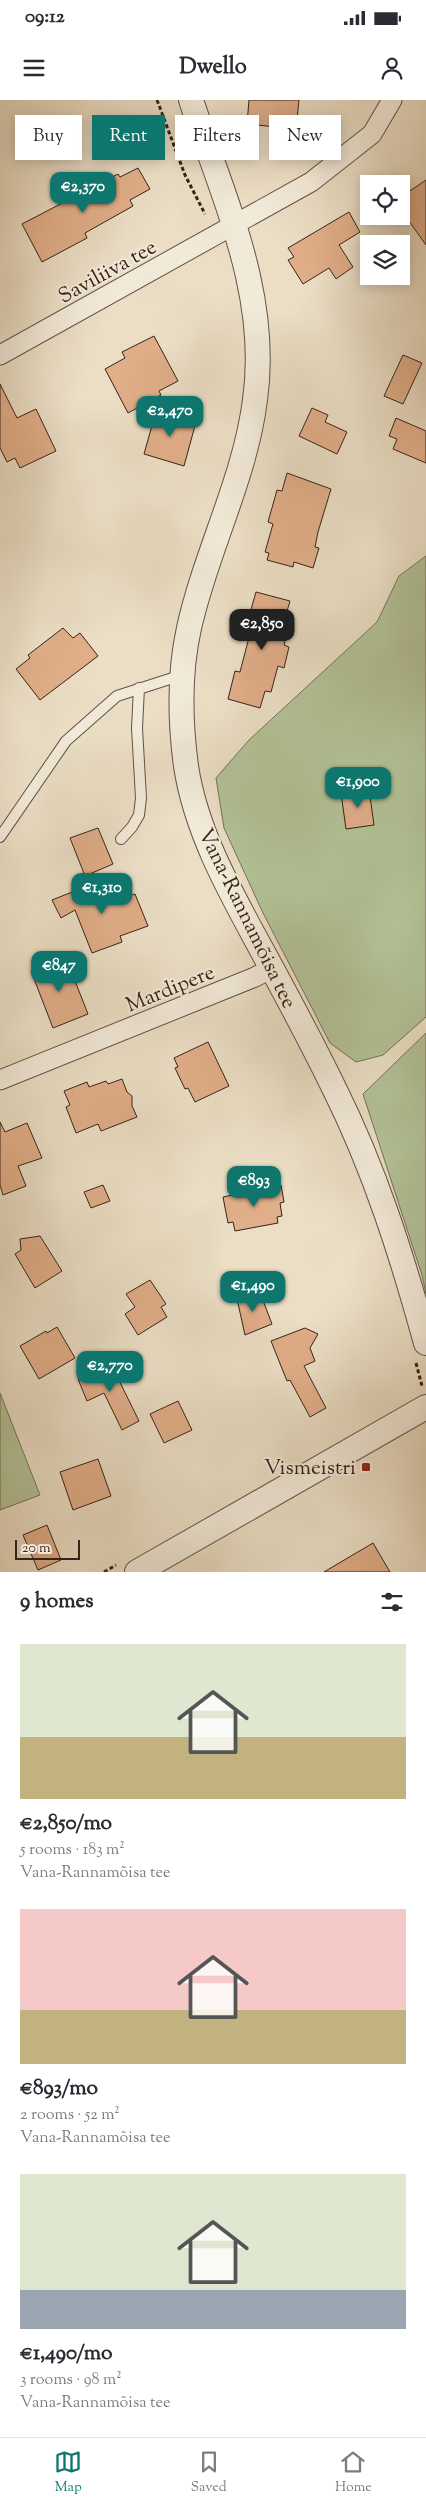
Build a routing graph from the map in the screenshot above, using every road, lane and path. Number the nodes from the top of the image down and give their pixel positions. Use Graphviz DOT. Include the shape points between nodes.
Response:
graph roads {
  1 [pos="157,100"];
  2 [pos="191,100"];
  3 [pos="392,100"];
  4 [pos="226,231"];
  5 [pos="0,355"];
  6 [pos="182,675"];
  7 [pos="139,688"];
  8 [pos="0,836"];
  9 [pos="122,839"];
  10 [pos="272,968"];
  11 [pos="0,1080"];
  12 [pos="421,1352"];
  13 [pos="424,1398"];
  14 [pos="137,1572"];
  1 -- 4 [label="path" via="185,175"];
  2 -- 4 [label="street, Vana-Rannamõisa tee"];
  3 -- 4 [label="street, Saviliiva tee" via="372,134 311,182"];
  4 -- 5 [label="street, Saviliiva tee"];
  4 -- 6 [label="street, Vana-Rannamõisa tee" via="249,273 256,318 256,398 249,437 189,629"];
  6 -- 7 [label="lane"];
  6 -- 10 [label="street, Vana-Rannamõisa tee" via="181,717 187,768 199,820 230,892"];
  7 -- 8 [label="lane" via="117,696 66,741"];
  7 -- 9 [label="lane" via="137,728 141,798 139,814"];
  10 -- 11 [label="street, Mardipere"];
  10 -- 12 [label="street, Vana-Rannamõisa tee" via="335,1090 392,1226"];
  12 -- 13 [label="path"];
  13 -- 14 [label="street"];
}
